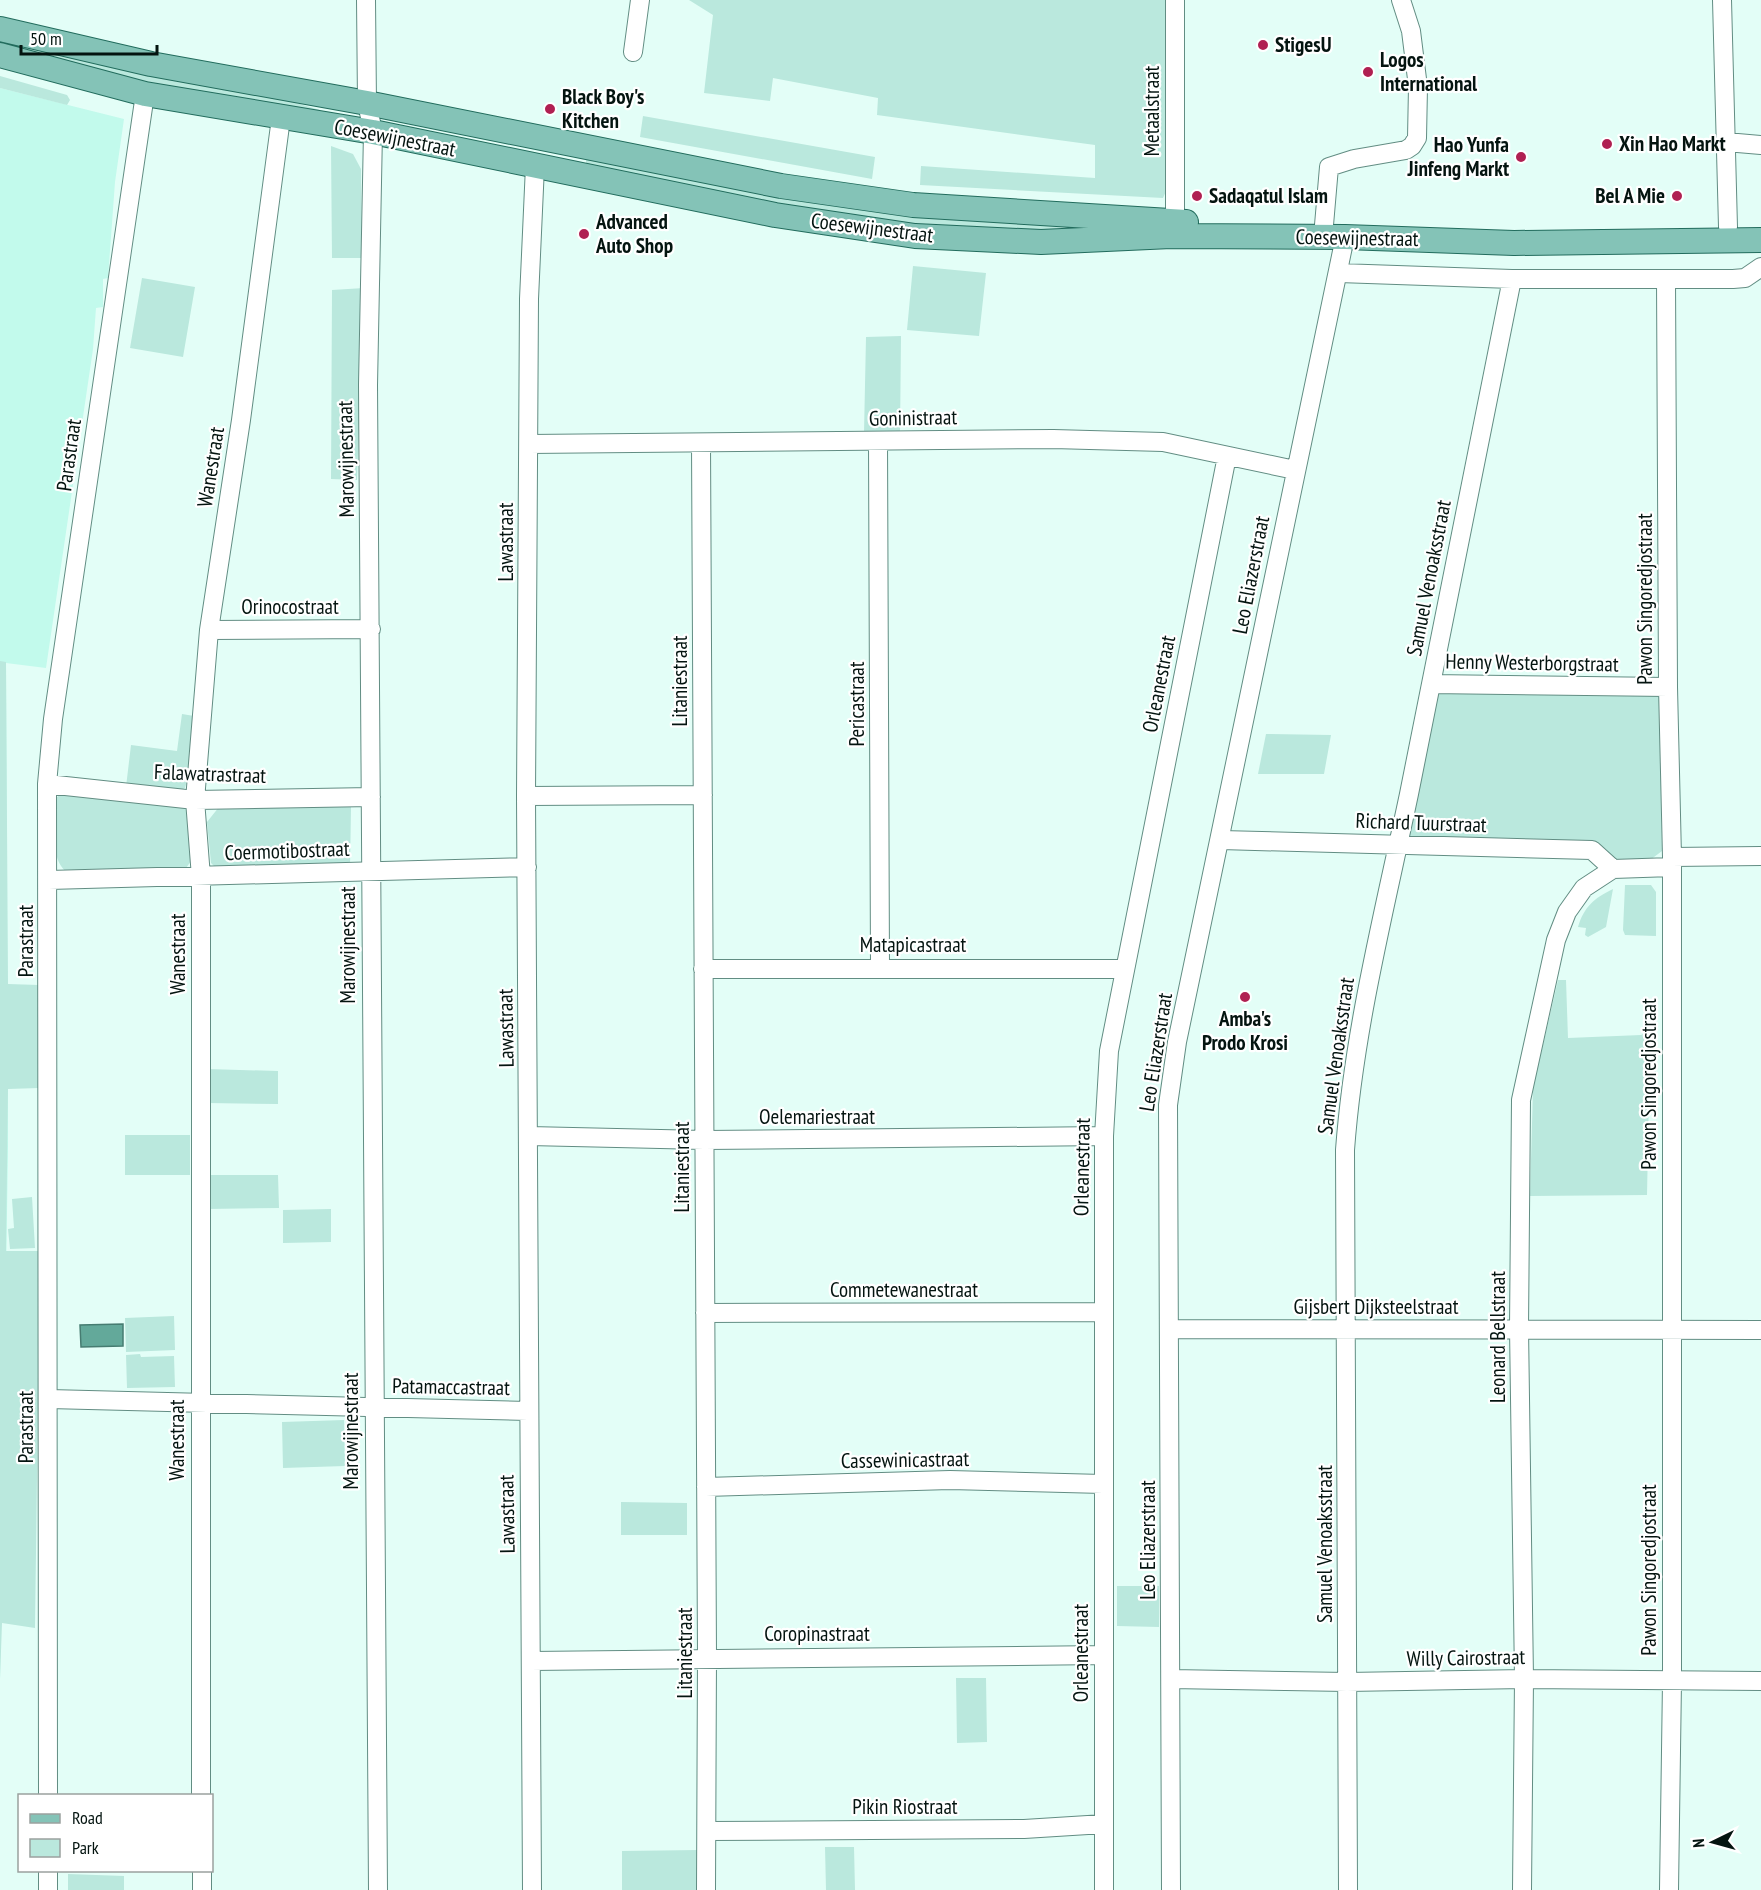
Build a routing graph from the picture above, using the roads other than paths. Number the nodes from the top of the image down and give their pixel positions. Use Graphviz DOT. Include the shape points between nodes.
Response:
graph roads {
  1 [pos="366,0"];
  2 [pos="640,0"];
  3 [pos="1175,0"];
  4 [pos="1401,0"];
  5 [pos="1722,0"];
  6 [pos="0,29"];
  7 [pos="633,52"];
  8 [pos="0,55"];
  9 [pos="146,94"];
  10 [pos="367,103"];
  11 [pos="281,118"];
  12 [pos="373,132"];
  13 [pos="1726,142"];
  14 [pos="1761,145"];
  15 [pos="535,166"];
  16 [pos="1174,221"];
  17 [pos="1324,225"];
  18 [pos="1761,226"];
  19 [pos="1728,234"];
  20 [pos="1345,237"];
  21 [pos="1761,240"];
  22 [pos="1761,256"];
  23 [pos="1761,267"];
  24 [pos="1339,273"];
  25 [pos="1512,279"];
  26 [pos="1666,279"];
  27 [pos="878,441"];
  28 [pos="701,443"];
  29 [pos="529,444"];
  30 [pos="1227,456"];
  31 [pos="1295,470"];
  32 [pos="371,629"];
  33 [pos="209,630"];
  34 [pos="1431,684"];
  35 [pos="1668,687"];
  36 [pos="47,784"];
  37 [pos="703,795"];
  38 [pos="526,796"];
  39 [pos="371,797"];
  40 [pos="195,800"];
  41 [pos="1221,840"];
  42 [pos="1398,845"];
  43 [pos="1761,856"];
  44 [pos="1672,862"];
  45 [pos="527,867"];
  46 [pos="1613,869"];
  47 [pos="370,871"];
  48 [pos="201,877"];
  49 [pos="49,880"];
  50 [pos="880,967"];
  51 [pos="703,969"];
  52 [pos="1124,969"];
  53 [pos="529,1136"];
  54 [pos="1104,1136"];
  55 [pos="704,1140"];
  56 [pos="1104,1312"];
  57 [pos="705,1313"];
  58 [pos="1519,1328"];
  59 [pos="1171,1329"];
  60 [pos="1670,1330"];
  61 [pos="1761,1330"];
  62 [pos="1347,1331"];
  63 [pos="49,1399"];
  64 [pos="199,1401"];
  65 [pos="374,1408"];
  66 [pos="528,1411"];
  67 [pos="1103,1484"];
  68 [pos="706,1487"];
  69 [pos="1104,1654"];
  70 [pos="707,1657"];
  71 [pos="531,1661"];
  72 [pos="1171,1679"];
  73 [pos="1524,1679"];
  74 [pos="1672,1681"];
  75 [pos="1761,1681"];
  76 [pos="1347,1682"];
  77 [pos="48,1794"];
  78 [pos="201,1794"];
  79 [pos="1104,1824"];
  80 [pos="707,1831"];
  81 [pos="48,1872"];
  82 [pos="202,1872"];
  83 [pos="48,1890"];
  84 [pos="202,1890"];
  85 [pos="378,1890"];
  86 [pos="532,1890"];
  87 [pos="706,1890"];
  88 [pos="1104,1890"];
  89 [pos="1171,1890"];
  90 [pos="1348,1890"];
  91 [pos="1522,1890"];
  92 [pos="1668,1890"];
  1 -- 10 [label="street, Marowijnestraat"];
  2 -- 7 [label="street"];
  3 -- 16 [label="street, Metaalstraat"];
  4 -- 17 [label="street" via="1412,31 1417,76 1416,138 1406,150 1329,167"];
  5 -- 13 [label="street"];
  6 -- 10 [label="main road, Coesewijnestraat" via="151,64"];
  8 -- 9 [label="main road, Coesewijnestraat"];
  9 -- 11 [label="main road, Coesewijnestraat"];
  9 -- 36 [label="street, Parastraat" via="55,707"];
  10 -- 12 [label="street, Marowijnestraat"];
  10 -- 16 [label="main road, Coesewijnestraat" via="803,189 913,205"];
  11 -- 12 [label="main road, Coesewijnestraat"];
  11 -- 33 [label="street, Wanestraat"];
  12 -- 15 [label="main road, Coesewijnestraat"];
  12 -- 32 [label="street, Marowijnestraat" via="368,385"];
  13 -- 14 [label="street"];
  13 -- 19 [label="street"];
  15 -- 20 [label="main road, Coesewijnestraat" via="775,215 915,236 1041,242 1171,236"];
  15 -- 29 [label="street, Lawastraat" via="529,299"];
  16 -- 17 [label="main road, Coesewijnestraat"];
  17 -- 19 [label="main road, Coesewijnestraat"];
  18 -- 19 [label="main road, Coesewijnestraat"];
  19 -- 20 [label="main road, Coesewijnestraat" via="1514,243"];
  19 -- 21 [label="main road, Coesewijnestraat"];
  19 -- 22 [label="main road"];
  20 -- 24 [label="street, Leo Eliazerstraat"];
  23 -- 26 [label="street" via="1745,278"];
  24 -- 25 [label="street"];
  24 -- 31 [label="street, Leo Eliazerstraat"];
  25 -- 26 [label="street"];
  25 -- 34 [label="street, Samuel Venoaksstraat"];
  26 -- 35 [label="street, Pawon Singoredjostraat"];
  27 -- 28 [label="street, Goninistraat"];
  27 -- 30 [label="street, Goninistraat" via="1163,442"];
  27 -- 50 [label="street, Pericastraat"];
  28 -- 29 [label="street, Goninistraat"];
  28 -- 37 [label="street, Litaniestraat"];
  29 -- 38 [label="street, Lawastraat"];
  30 -- 31 [label="street, Goninistraat"];
  30 -- 52 [label="street, Orleanestraat"];
  31 -- 41 [label="street, Leo Eliazerstraat"];
  32 -- 33 [label="street, Orinocostraat"];
  32 -- 39 [label="street, Marowijnestraat"];
  33 -- 40 [label="street, Wanestraat"];
  34 -- 35 [label="street, Henny Westerborgstraat"];
  34 -- 42 [label="street, Samuel Venoaksstraat"];
  35 -- 44 [label="street, Pawon Singoredjostraat"];
  36 -- 40 [label="street, Falawatrastraat"];
  36 -- 49 [label="street, Parastraat"];
  37 -- 38 [label="street"];
  37 -- 51 [label="street, Litaniestraat"];
  38 -- 45 [label="street, Lawastraat"];
  39 -- 40 [label="street, Falawatrastraat"];
  39 -- 47 [label="street, Marowijnestraat"];
  40 -- 48 [label="street, Wanestraat"];
  41 -- 42 [label="street, Richard Tuurstraat"];
  41 -- 59 [label="street, Leo Eliazerstraat" via="1177,1042 1168,1106"];
  42 -- 46 [label="street, Richard Tuurstraat" via="1592,850"];
  42 -- 62 [label="street, Samuel Venoaksstraat" via="1350,1083 1345,1150"];
  43 -- 44 [label="street"];
  44 -- 46 [label="street"];
  44 -- 60 [label="street, Pawon Singoredjostraat"];
  45 -- 47 [label="street, Coermotibostraat"];
  45 -- 53 [label="street, Lawastraat"];
  46 -- 58 [label="street, Leonard Bellstraat" via="1584,888 1567,912 1556,940 1521,1100"];
  47 -- 48 [label="street, Coermotibostraat"];
  47 -- 65 [label="street, Marowijnestraat"];
  48 -- 49 [label="street, Coermotibostraat"];
  48 -- 64 [label="street, Wanestraat"];
  49 -- 63 [label="street, Parastraat"];
  50 -- 51 [label="street, Matapicastraat"];
  50 -- 52 [label="street, Matapicastraat"];
  51 -- 55 [label="street, Litaniestraat"];
  52 -- 54 [label="street, Orleanestraat" via="1109,1052"];
  53 -- 55 [label="street, Oelemariestraat"];
  53 -- 66 [label="street, Lawastraat"];
  54 -- 55 [label="street, Oelemariestraat"];
  54 -- 56 [label="street, Orleanestraat"];
  55 -- 57 [label="street, Litaniestraat"];
  56 -- 57 [label="street, Commetewanestraat"];
  56 -- 67 [label="street, Orleanestraat"];
  57 -- 68 [label="street, Litaniestraat"];
  58 -- 60 [label="street, Gijsbert Dijksteelstraat"];
  58 -- 62 [label="street, Gijsbert Dijksteelstraat"];
  58 -- 73 [label="street, Leonard Bellstraat"];
  59 -- 62 [label="street, Gijsbert Dijksteelstraat"];
  59 -- 72 [label="street, Leo Eliazerstraat"];
  60 -- 61 [label="street, Gijsbert Dijksteelstraat"];
  60 -- 74 [label="street, Pawon Singoredjostraat"];
  62 -- 76 [label="street, Samuel Venoaksstraat"];
  63 -- 64 [label="street, Patamaccastraat"];
  63 -- 77 [label="street, Parastraat"];
  64 -- 65 [label="street, Patamaccastraat"];
  64 -- 78 [label="street, Wanestraat"];
  65 -- 66 [label="street, Patamaccastraat"];
  65 -- 85 [label="street, Marowijnestraat"];
  66 -- 71 [label="street, Lawastraat"];
  67 -- 68 [label="street, Cassewinicastraat" via="950,1480"];
  67 -- 69 [label="street, Orleanestraat"];
  68 -- 70 [label="street, Litaniestraat"];
  69 -- 70 [label="street, Coropinastraat"];
  69 -- 79 [label="street, Orleanestraat"];
  70 -- 71 [label="street, Coropinastraat"];
  70 -- 80 [label="street, Litaniestraat"];
  71 -- 86 [label="street, Lawastraat"];
  72 -- 76 [label="street, Willy Cairostraat"];
  72 -- 89 [label="street, Leo Eliazerstraat"];
  73 -- 74 [label="street, Willy Cairostraat"];
  73 -- 76 [label="street, Willy Cairostraat"];
  73 -- 91 [label="street, Leonard Bellstraat"];
  74 -- 75 [label="street, Willy Cairostraat"];
  74 -- 92 [label="street, Pawon Singoredjostraat"];
  76 -- 90 [label="street, Samuel Venoaksstraat"];
  79 -- 80 [label="street, Pikin Riostraat"];
  79 -- 88 [label="street, Orleanestraat"];
  80 -- 87 [label="street, Litaniestraat"];
  81 -- 83 [label="street"];
  82 -- 84 [label="street"];
}
